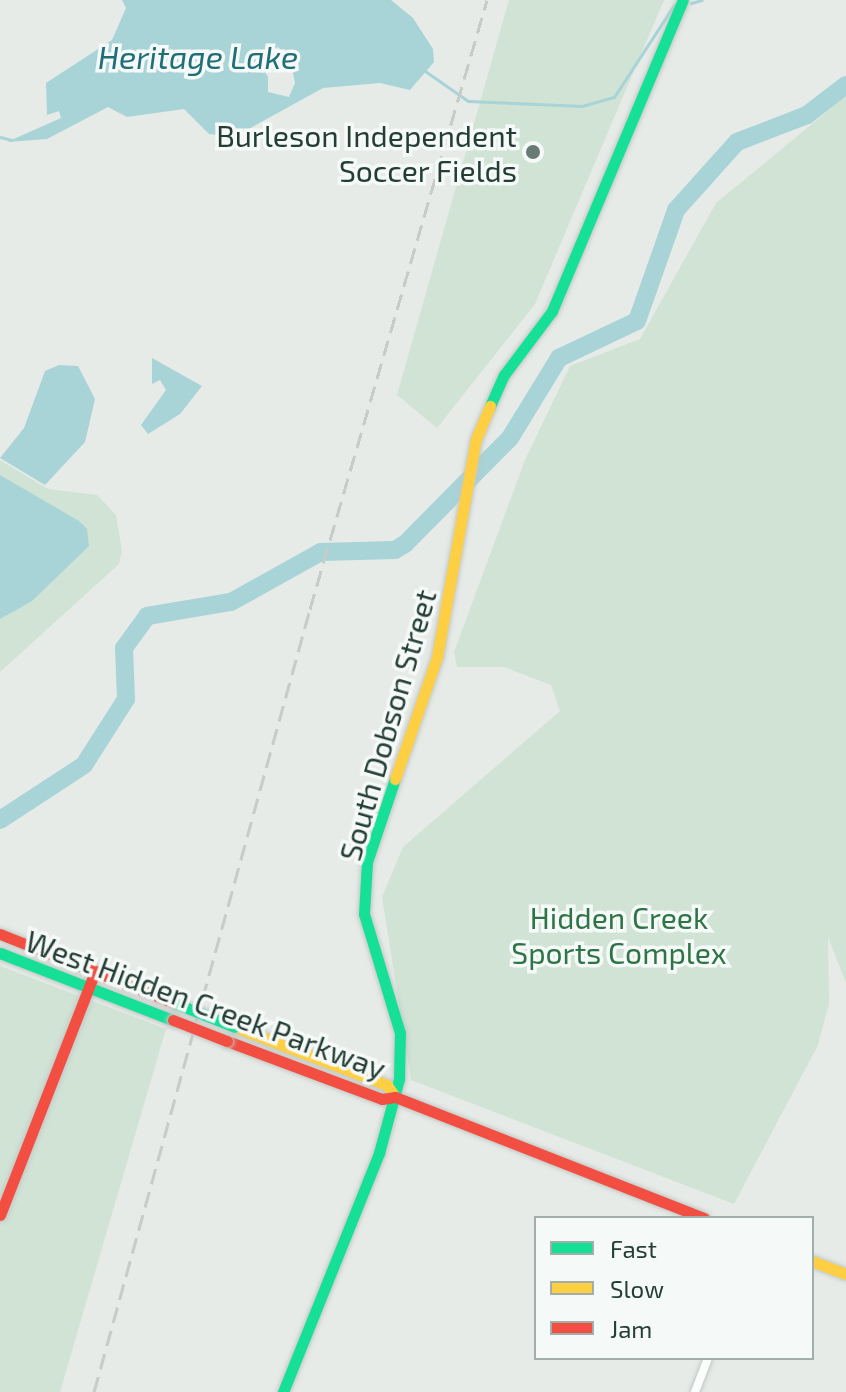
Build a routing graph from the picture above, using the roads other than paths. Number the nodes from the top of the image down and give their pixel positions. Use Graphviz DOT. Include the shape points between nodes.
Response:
graph roads {
  1 [pos="683,0"];
  2 [pos="0,934"];
  3 [pos="0,953"];
  4 [pos="95,971"];
  5 [pos="88,988"];
  6 [pos="395,1097"];
  7 [pos="0,1215"];
  8 [pos="699,1216"];
  9 [pos="814,1262"];
  10 [pos="846,1274"];
  11 [pos="707,1360"];
  12 [pos="283,1392"];
  13 [pos="695,1392"];
  1 -- 6 [label="street, South Dobson Street" via="552,311 488,404 437,657 367,862 364,914 401,1045"];
  2 -- 4 [label="street, West Hidden Creek Parkway"];
  3 -- 5 [label="street, West Hidden Creek Parkway"];
  4 -- 5 [label="street"];
  4 -- 6 [label="street, West Hidden Creek Parkway, bridge" via="387,1085"];
  5 -- 6 [label="street, West Hidden Creek Parkway, bridge" via="382,1099"];
  5 -- 7 [label="street"];
  6 -- 8 [label="street"];
  6 -- 12 [label="street, South Dobson Street" via="379,1153"];
  9 -- 10 [label="street"];
  11 -- 13 [label="street"];
}
